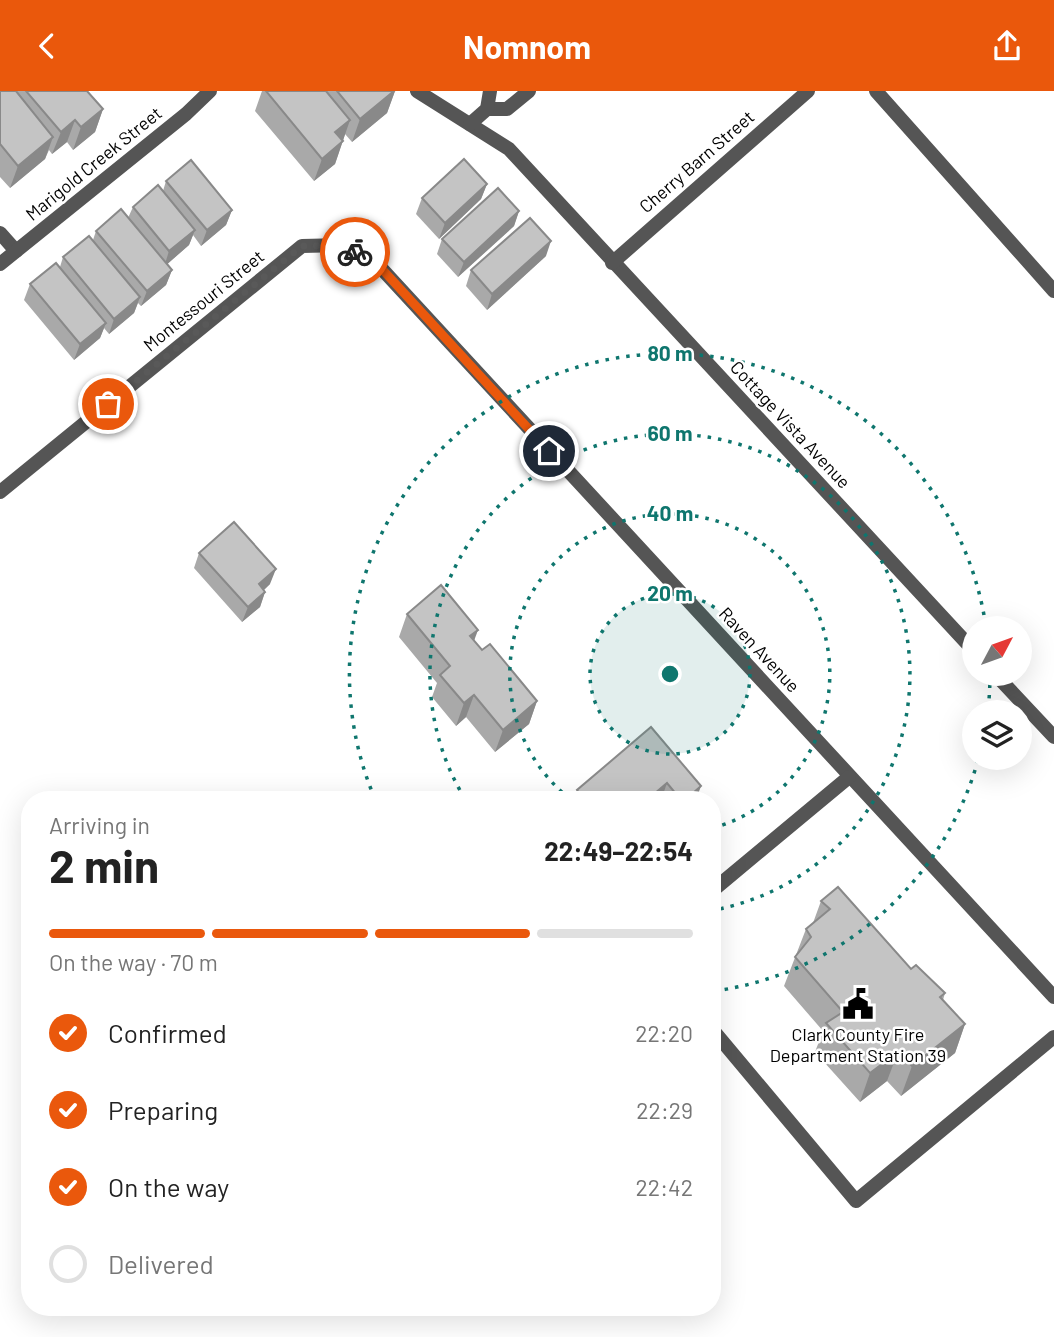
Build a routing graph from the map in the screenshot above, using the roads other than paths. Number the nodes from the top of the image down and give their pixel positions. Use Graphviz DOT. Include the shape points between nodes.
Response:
graph roads {
  1 [pos="210,91"];
  2 [pos="417,91"];
  3 [pos="490,91"];
  4 [pos="530,91"];
  5 [pos="808,91"];
  6 [pos="876,91"];
  7 [pos="487,109"];
  8 [pos="470,124"];
  9 [pos="0,233"];
  10 [pos="344,245"];
  11 [pos="16,251"];
  12 [pos="612,263"];
  13 [pos="0,264"];
  14 [pos="1054,291"];
  15 [pos="0,492"];
  16 [pos="962,638"];
  17 [pos="1006,686"];
  18 [pos="1054,737"];
  19 [pos="849,777"];
  20 [pos="721,884"];
  21 [pos="1054,997"];
  22 [pos="1054,1038"];
  23 [pos="721,1040"];
  1 -- 11 [label="street, Marigold Creek Street"];
  2 -- 8 [label="street, Cottage Vista Avenue"];
  3 -- 7 [label="street"];
  4 -- 7 [label="street" via="507,109"];
  5 -- 12 [label="street, Cherry Barn Street"];
  6 -- 14 [label="street"];
  7 -- 8 [label="street"];
  8 -- 12 [label="street, Cottage Vista Avenue" via="509,149"];
  9 -- 11 [label="street"];
  10 -- 15 [label="street, Montessouri Street" via="302,246"];
  10 -- 19 [label="street, Raven Avenue" via="381,268"];
  11 -- 13 [label="street, Marigold Creek Street"];
  12 -- 16 [label="street, Cottage Vista Avenue"];
  17 -- 18 [label="street"];
  19 -- 20 [label="street"];
  19 -- 21 [label="street, Raven Avenue"];
  22 -- 23 [label="street" via="856,1201"];
}
